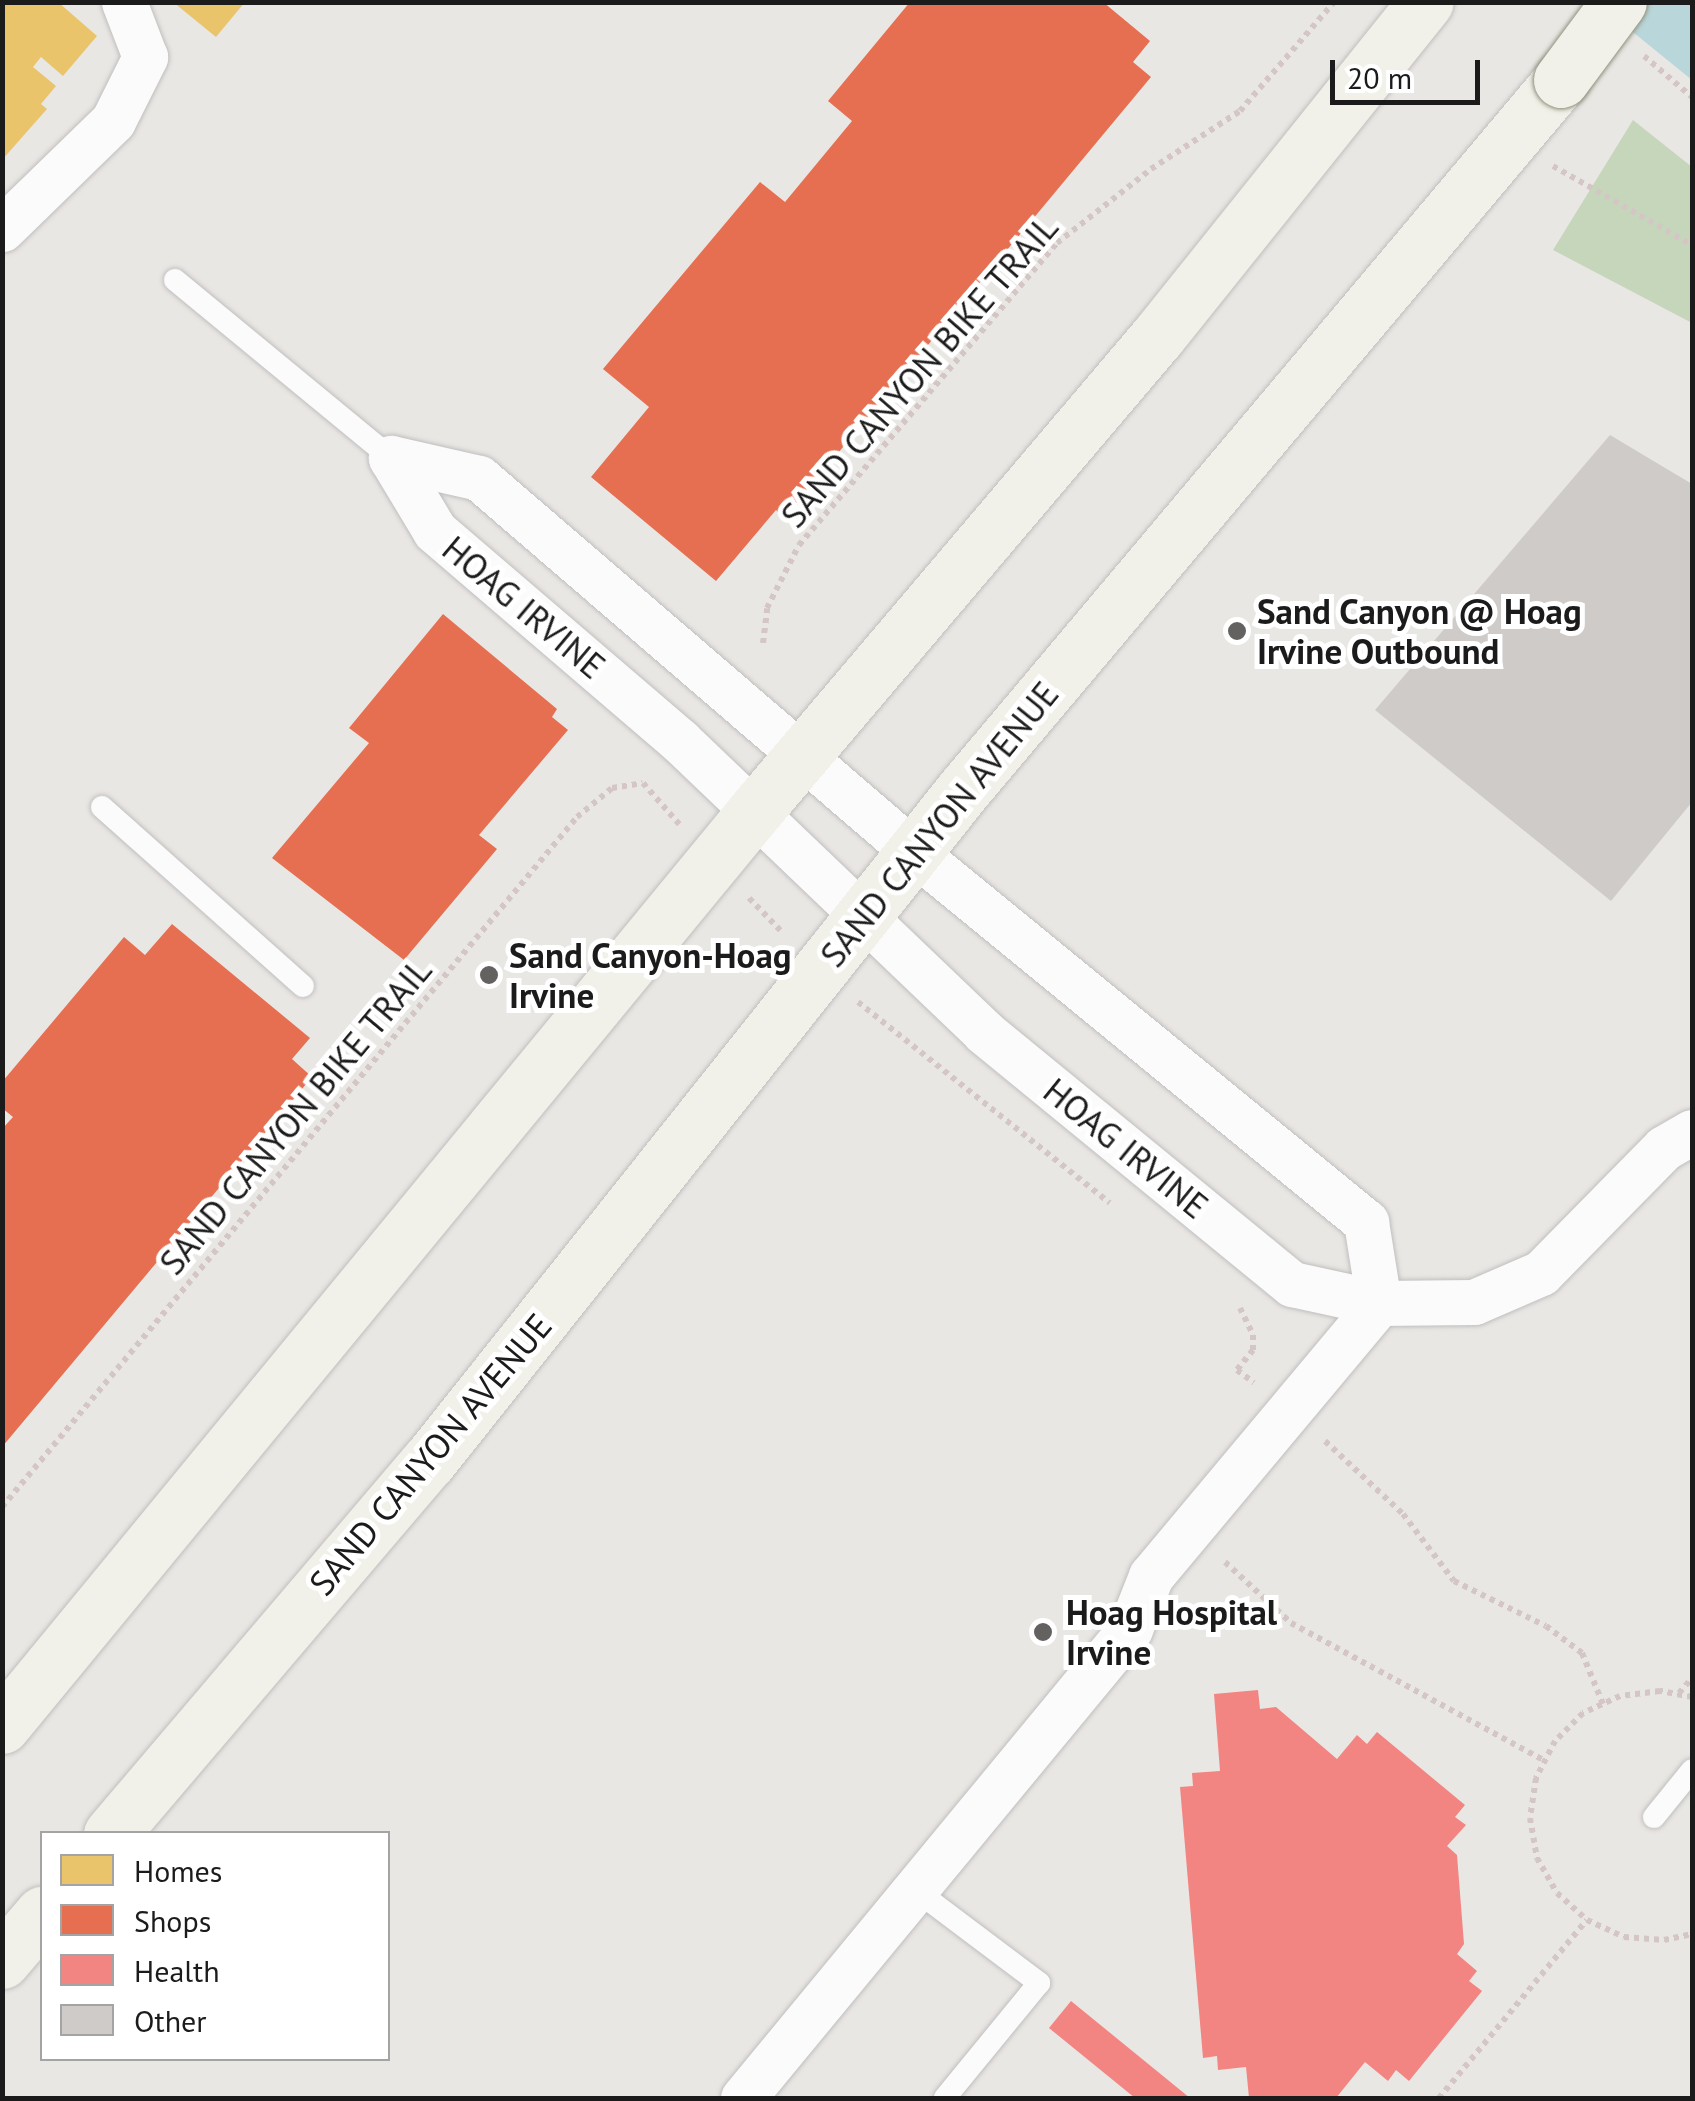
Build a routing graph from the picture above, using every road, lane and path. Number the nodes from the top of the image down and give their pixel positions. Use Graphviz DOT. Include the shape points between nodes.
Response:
graph roads {
  1 [pos="124,2"];
  2 [pos="1334,2"];
  3 [pos="1426,2"];
  4 [pos="1618,2"];
  5 [pos="1513,134"];
  6 [pos="2,229"];
  7 [pos="1692,245"];
  8 [pos="176,280"];
  9 [pos="391,458"];
  10 [pos="763,643"];
  11 [pos="805,755"];
  12 [pos="102,808"];
  13 [pos="754,812"];
  14 [pos="915,853"];
  15 [pos="714,862"];
  16 [pos="865,915"];
  17 [pos="820,971"];
  18 [pos="303,986"];
  19 [pos="1692,1132"];
  20 [pos="1116,1208"];
  21 [pos="1236,1302"];
  22 [pos="1378,1303"];
  23 [pos="1288,1410"];
  24 [pos="2,1507"];
  25 [pos="1190,1529"];
  26 [pos="1692,1678"];
  27 [pos="1678,1694"];
  28 [pos="1692,1697"];
  29 [pos="1602,1704"];
  30 [pos="2,1726"];
  31 [pos="1545,1760"];
  32 [pos="1692,1770"];
  33 [pos="1654,1817"];
  34 [pos="114,1831"];
  35 [pos="913,1888"];
  36 [pos="40,1916"];
  37 [pos="1587,1920"];
  38 [pos="1692,1934"];
  39 [pos="2,1960"];
  40 [pos="742,2098"];
  41 [pos="945,2098"];
  42 [pos="1439,2098"];
  1 -- 6 [label="street" via="146,57 113,121"];
  2 -- 10 [label="path, SAND CANYON BIKE TRAIL" via="1240,111 1057,243 798,544 766,608"];
  3 -- 11 [label="main road" via="1158,336"];
  4 -- 5 [label="main road, SAND CANYON AVENUE, bridge"];
  5 -- 7 [label="path" via="1562,172"];
  5 -- 14 [label="main road, SAND CANYON AVENUE"];
  8 -- 9 [label="lane"];
  9 -- 11 [label="street, HOAG IRVINE" via="479,478"];
  9 -- 13 [label="street, HOAG IRVINE" via="435,531"];
  11 -- 13 [label="main road"];
  11 -- 14 [label="street, HOAG IRVINE"];
  12 -- 18 [label="lane"];
  13 -- 15 [label="main road"];
  13 -- 16 [label="street, HOAG IRVINE"];
  14 -- 16 [label="main road, SAND CANYON AVENUE"];
  14 -- 22 [label="street, HOAG IRVINE" via="1366,1222"];
  15 -- 17 [label="path"];
  15 -- 24 [label="path, SAND CANYON BIKE TRAIL" via="643,783 612,788 577,816"];
  15 -- 30 [label="main road"];
  16 -- 17 [label="main road, SAND CANYON AVENUE"];
  16 -- 22 [label="street, HOAG IRVINE" via="984,1032 1292,1284"];
  17 -- 20 [label="path"];
  17 -- 34 [label="main road, SAND CANYON AVENUE" via="428,1461"];
  19 -- 22 [label="street, HOAG IRVINE" via="1664,1148 1541,1273 1474,1302"];
  21 -- 23 [label="path" via="1254,1335 1253,1350 1238,1370"];
  22 -- 23 [label="street"];
  23 -- 25 [label="street"];
  23 -- 29 [label="path" via="1367,1476 1454,1581 1546,1626 1582,1653"];
  25 -- 31 [label="path" via="1291,1623"];
  25 -- 35 [label="street" via="1151,1576 1130,1629"];
  26 -- 27 [label="path"];
  27 -- 28 [label="path"];
  27 -- 29 [label="path" via="1620,1696"];
  29 -- 31 [label="path" via="1574,1722"];
  31 -- 37 [label="path" via="1530,1818 1537,1858 1557,1893"];
  32 -- 33 [label="lane"];
  35 -- 40 [label="street"];
  35 -- 41 [label="lane" via="1039,1983"];
  36 -- 39 [label="main road"];
  37 -- 38 [label="path" via="1624,1937"];
  37 -- 42 [label="path"];
}
